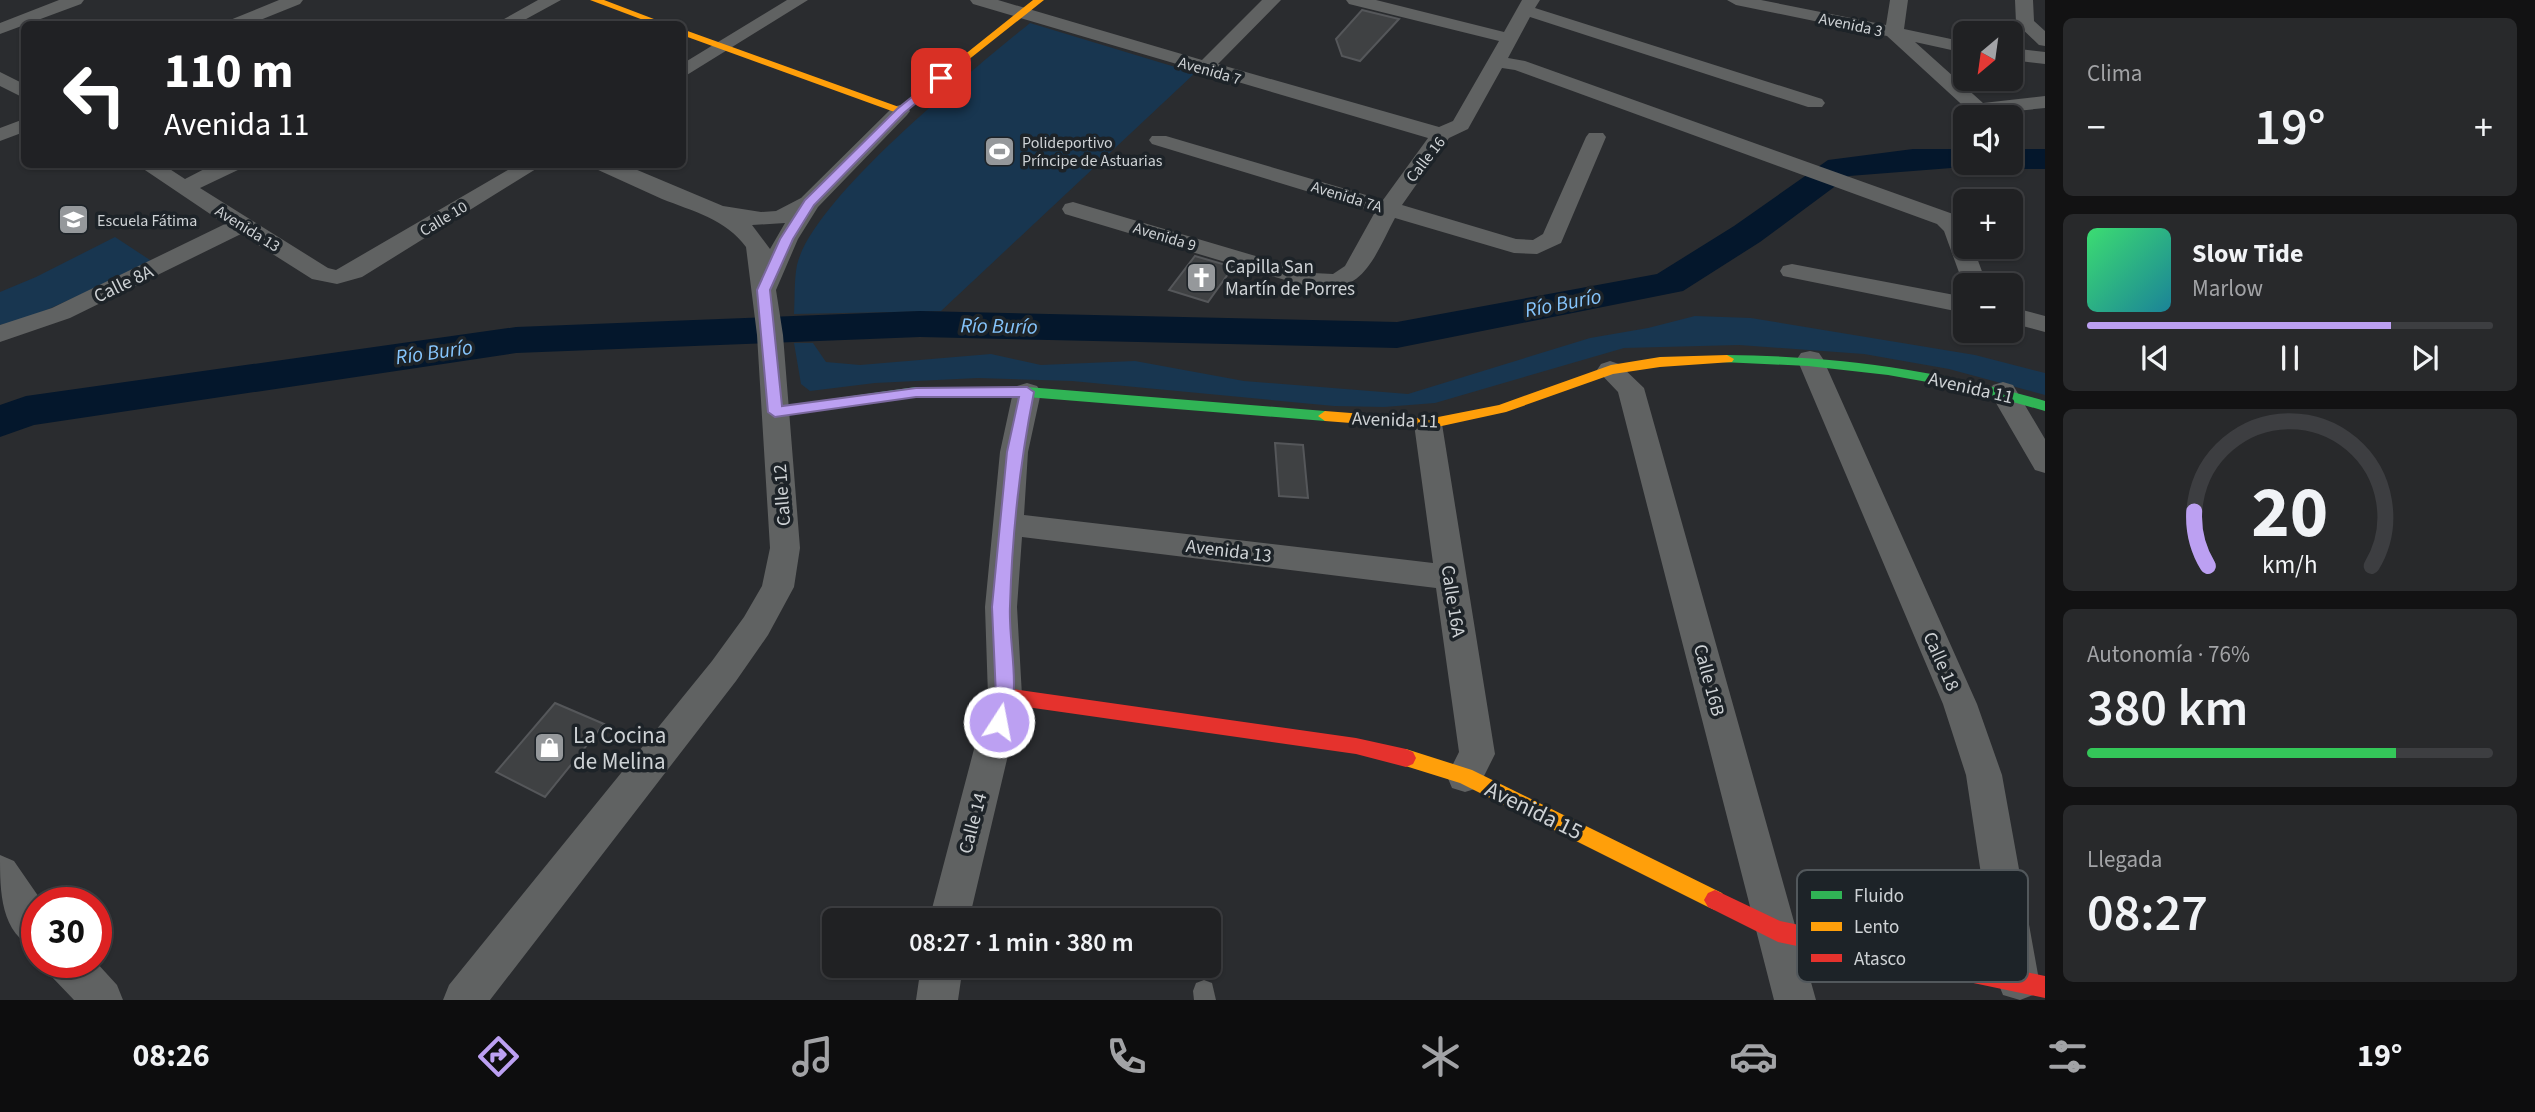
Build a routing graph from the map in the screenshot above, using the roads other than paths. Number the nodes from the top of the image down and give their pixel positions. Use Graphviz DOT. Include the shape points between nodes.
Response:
graph roads {
  1 [pos="75,0"];
  2 [pos="552,0"];
  3 [pos="595,0"];
  4 [pos="799,0"];
  5 [pos="979,0"];
  6 [pos="1039,0"];
  7 [pos="1272,0"];
  8 [pos="1355,0"];
  9 [pos="1736,0"];
  10 [pos="1899,0"];
  11 [pos="2024,0"];
  12 [pos="301,2"];
  13 [pos="242,5"];
  14 [pos="1528,5"];
  15 [pos="1023,13"];
  16 [pos="271,20"];
  17 [pos="510,21"];
  18 [pos="654,21"];
  19 [pos="0,29"];
  20 [pos="686,33"];
  21 [pos="1894,33"];
  22 [pos="1508,38"];
  23 [pos="2045,41"];
  24 [pos="1953,45"];
  25 [pos="723,47"];
  26 [pos="2023,55"];
  27 [pos="2045,58"];
  28 [pos="1496,62"];
  29 [pos="1204,68"];
  30 [pos="686,70"];
  31 [pos="0,78"];
  32 [pos="21,90"];
  33 [pos="2045,102"];
  34 [pos="1815,103"];
  35 [pos="900,111"];
  36 [pos="21,114"];
  37 [pos="0,123"];
  38 [pos="21,126"];
  39 [pos="1441,134"];
  40 [pos="0,135"];
  41 [pos="1595,137"];
  42 [pos="1158,140"];
  43 [pos="152,168"];
  44 [pos="224,168"];
  45 [pos="527,168"];
  46 [pos="614,168"];
  47 [pos="184,188"];
  48 [pos="809,202"];
  49 [pos="1073,209"];
  50 [pos="1388,209"];
  51 [pos="718,212"];
  52 [pos="242,224"];
  53 [pos="1792,271"];
  54 [pos="353,272"];
  55 [pos="1971,273"];
  56 [pos="1338,281"];
  57 [pos="764,298"];
  58 [pos="1953,302"];
  59 [pos="2023,318"];
  60 [pos="2045,324"];
  61 [pos="0,334"];
  62 [pos="1810,359"];
  63 [pos="1610,370"];
  64 [pos="2003,391"];
  65 [pos="1027,392"];
  66 [pos="2045,406"];
  67 [pos="775,412"];
  68 [pos="1428,424"];
  69 [pos="2045,463"];
  70 [pos="1008,524"];
  71 [pos="1451,577"];
  72 [pos="1005,696"];
  73 [pos="1465,776"];
  74 [pos="2005,870"];
  75 [pos="0,874"];
  76 [pos="21,906"];
  77 [pos="951,908"];
  78 [pos="1778,931"];
  79 [pos="1797,935"];
  80 [pos="82,978"];
  81 [pos="940,978"];
  82 [pos="102,1000"];
  83 [pos="464,1000"];
  84 [pos="937,1000"];
  85 [pos="1795,1000"];
  1 -- 19 [label="street"];
  2 -- 17 [label="street"];
  3 -- 18 [label="street"];
  4 -- 25 [label="street"];
  5 -- 15 [label="street, Avenida 7"];
  6 -- 15 [label="street"];
  7 -- 29 [label="street"];
  8 -- 22 [label="street"];
  9 -- 21 [label="street, Avenida 3"];
  10 -- 21 [label="street"];
  11 -- 23 [label="street" via="2025,23"];
  12 -- 16 [label="street"];
  13 -- 16 [label="street"];
  14 -- 22 [label="street, Calle 16"];
  14 -- 34 [label="street"];
  15 -- 29 [label="street, Avenida 7"];
  15 -- 35 [label="street"];
  20 -- 25 [label="street"];
  21 -- 24 [label="street, Avenida 3"];
  21 -- 33 [label="street" via="1978,110"];
  22 -- 28 [label="street, Calle 16"];
  25 -- 30 [label="street"];
  25 -- 35 [label="street"];
  26 -- 27 [label="street"];
  28 -- 39 [label="street, Calle 16" via="1461,125"];
  28 -- 55 [label="street" via="1518,65 1945,219 1955,229"];
  29 -- 39 [label="street, Avenida 7"];
  31 -- 32 [label="street"];
  35 -- 48 [label="street"];
  36 -- 37 [label="street"];
  38 -- 40 [label="street"];
  39 -- 50 [label="street, Calle 16"];
  41 -- 50 [label="street, Avenida 7A" via="1553,238 1536,247 1514,246"];
  42 -- 50 [label="street, Avenida 7A"];
  43 -- 47 [label="street, Avenida 13"];
  44 -- 47 [label="street"];
  45 -- 54 [label="street, Calle 10"];
  46 -- 51 [label="street"];
  47 -- 52 [label="street, Avenida 13"];
  48 -- 51 [label="street" via="767,219"];
  48 -- 57 [label="street" via="786,239"];
  49 -- 56 [label="street, Avenida 9" via="1311,281"];
  50 -- 56 [label="street, Calle 16" via="1354,270"];
  51 -- 57 [label="street" via="747,232 758,247"];
  52 -- 54 [label="street, Avenida 13" via="321,275"];
  52 -- 61 [label="street, Calle 8A" via="61,313"];
  53 -- 58 [label="street"];
  57 -- 67 [label="street, Calle 12"];
  59 -- 60 [label="street"];
  62 -- 63 [label="street, Avenida 11" via="1681,359"];
  62 -- 64 [label="street, Avenida 11"];
  62 -- 74 [label="street, Calle 18" via="1960,704 1984,775"];
  63 -- 68 [label="street, Avenida 11" via="1483,414"];
  63 -- 78 [label="street, Calle 16B" via="1632,388"];
  64 -- 66 [label="street, Avenida 11"];
  64 -- 69 [label="street"];
  65 -- 67 [label="street, Avenida 11" via="916,392"];
  65 -- 68 [label="street, Avenida 11"];
  65 -- 70 [label="street, Calle 14" via="1014,452"];
  67 -- 83 [label="street, Calle 12" via="785,548 778,587 724,671"];
  68 -- 71 [label="street, Calle 16A"];
  70 -- 71 [label="street, Avenida 13"];
  70 -- 72 [label="street, Calle 14" via="1001,607"];
  71 -- 73 [label="street, Calle 16A" via="1477,754"];
  72 -- 73 [label="street, Avenida 15" via="1356,746"];
  72 -- 77 [label="street, Calle 14"];
  73 -- 78 [label="street, Avenida 15"];
  75 -- 76 [label="street"];
  78 -- 79 [label="street, Avenida 15"];
  78 -- 85 [label="street, Calle 16B"];
  80 -- 82 [label="street"];
  81 -- 84 [label="street"];
}
